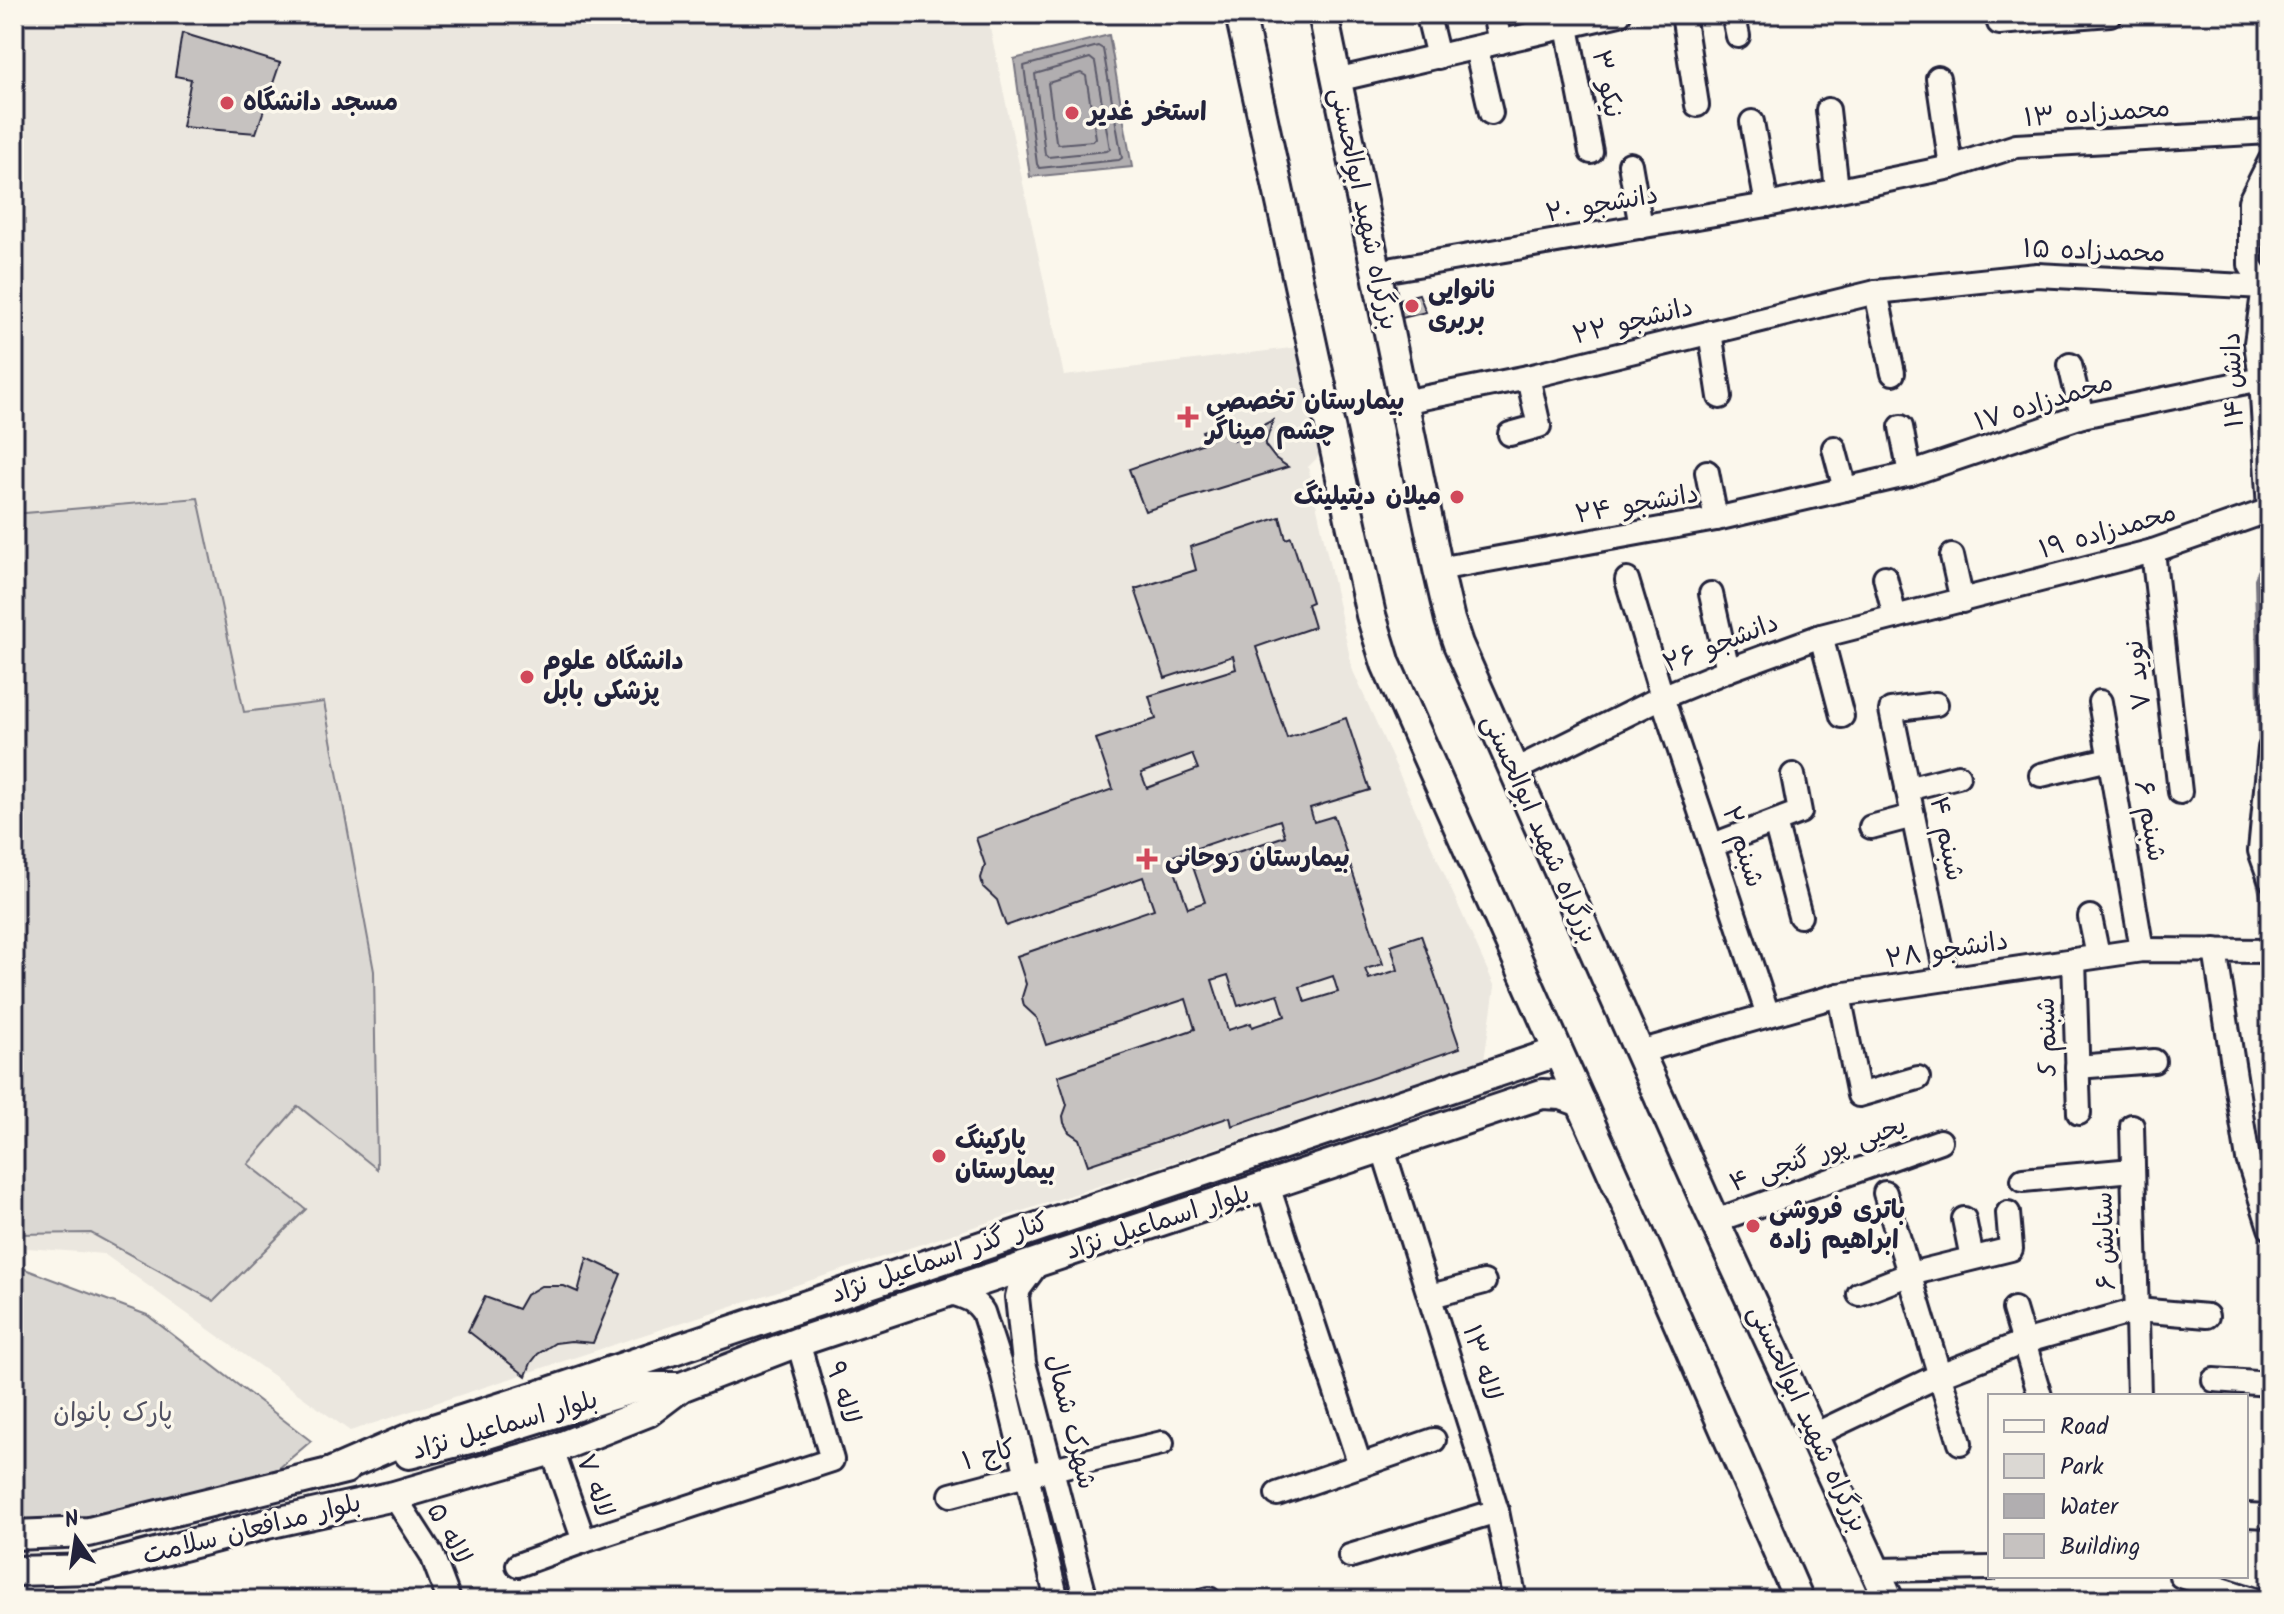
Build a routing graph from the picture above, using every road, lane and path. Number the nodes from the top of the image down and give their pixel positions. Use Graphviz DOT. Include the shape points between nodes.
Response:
graph roads {
  1 [pos="1240,14"];
  2 [pos="1323,14"];
  3 [pos="1494,14"];
  4 [pos="1619,14"];
  5 [pos="1683,14"];
  6 [pos="1997,14"];
  7 [pos="2110,14"];
  8 [pos="1428,16"];
  9 [pos="1581,21"];
  10 [pos="1500,42"];
  11 [pos="1476,48"];
  12 [pos="1438,57"];
  13 [pos="1938,78"];
  14 [pos="1336,80"];
  15 [pos="1697,105"];
  16 [pos="1828,110"];
  17 [pos="1491,113"];
  18 [pos="1752,122"];
  19 [pos="2270,132"];
  20 [pos="1591,152"];
  21 [pos="2270,161"];
  22 [pos="1630,164"];
  23 [pos="1951,167"];
  24 [pos="1837,189"];
  25 [pos="1767,205"];
  26 [pos="1641,227"];
  27 [pos="1376,272"];
  28 [pos="2264,287"];
  29 [pos="1876,292"];
  30 [pos="1710,332"];
  31 [pos="2070,365"];
  32 [pos="1893,373"];
  33 [pos="1528,377"];
  34 [pos="2261,379"];
  35 [pos="1720,397"];
  36 [pos="1403,402"];
  37 [pos="2082,416"];
  38 [pos="1901,427"];
  39 [pos="1510,434"];
  40 [pos="1834,448"];
  41 [pos="1707,472"];
  42 [pos="1910,474"];
  43 [pos="1845,489"];
  44 [pos="2269,510"];
  45 [pos="1716,519"];
  46 [pos="2153,551"];
  47 [pos="1952,556"];
  48 [pos="1438,569"];
  49 [pos="1885,577"];
  50 [pos="1627,580"];
  51 [pos="1711,594"];
  52 [pos="1962,601"];
  53 [pos="1895,617"];
  54 [pos="1821,636"];
  55 [pos="1728,670"];
  56 [pos="1662,697"];
  57 [pos="2100,702"];
  58 [pos="1936,704"];
  59 [pos="1842,716"];
  60 [pos="2270,748"];
  61 [pos="2109,759"];
  62 [pos="1513,771"];
  63 [pos="1793,775"];
  64 [pos="2041,775"];
  65 [pos="1958,776"];
  66 [pos="1907,789"];
  67 [pos="2180,792"];
  68 [pos="1913,816"];
  69 [pos="1775,822"];
  70 [pos="1871,827"];
  71 [pos="1713,845"];
  72 [pos="2270,879"];
  73 [pos="1800,916"];
  74 [pos="2090,917"];
  75 [pos="2142,950"];
  76 [pos="2215,950"];
  77 [pos="2270,951"];
  78 [pos="2098,956"];
  79 [pos="2074,960"];
  80 [pos="1947,979"];
  81 [pos="1839,995"];
  82 [pos="1536,1000"];
  83 [pos="1768,1015"];
  84 [pos="1639,1052"];
  85 [pos="1554,1053"];
  86 [pos="2154,1061"];
  87 [pos="2077,1067"];
  88 [pos="1918,1078"];
  89 [pos="1542,1094"];
  90 [pos="1581,1102"];
  91 [pos="2079,1113"];
  92 [pos="2132,1126"];
  93 [pos="1940,1141"];
  94 [pos="1382,1146"];
  95 [pos="2132,1170"];
  96 [pos="2023,1180"];
  97 [pos="1268,1186"];
  98 [pos="1885,1193"];
  99 [pos="2008,1213"];
  100 [pos="1964,1219"];
  101 [pos="1715,1221"];
  102 [pos="2270,1228"];
  103 [pos="1972,1258"];
  104 [pos="1039,1262"];
  105 [pos="1910,1274"];
  106 [pos="1484,1282"];
  107 [pos="949,1292"];
  108 [pos="1859,1294"];
  109 [pos="1431,1296"];
  110 [pos="2014,1309"];
  111 [pos="2137,1310"];
  112 [pos="2207,1316"];
  113 [pos="798,1342"];
  114 [pos="2024,1342"];
  115 [pos="1024,1363"];
  116 [pos="1001,1368"];
  117 [pos="1940,1375"];
  118 [pos="2214,1380"];
  119 [pos="2270,1384"];
  120 [pos="681,1387"];
  121 [pos="2039,1394"];
  122 [pos="2139,1394"];
  123 [pos="1814,1435"];
  124 [pos="1434,1440"];
  125 [pos="1162,1443"];
  126 [pos="1960,1443"];
  127 [pos="552,1450"];
  128 [pos="1360,1465"];
  129 [pos="1040,1472"];
  130 [pos="329,1473"];
  131 [pos="1277,1494"];
  132 [pos="951,1495"];
  133 [pos="394,1496"];
  134 [pos="1497,1511"];
  135 [pos="2248,1515"];
  136 [pos="2270,1516"];
  137 [pos="14,1535"];
  138 [pos="584,1541"];
  139 [pos="1350,1556"];
  140 [pos="518,1565"];
  141 [pos="1988,1568"];
  142 [pos="1877,1570"];
  143 [pos="14,1571"];
  144 [pos="2184,1578"];
  145 [pos="2203,1592"];
  146 [pos="449,1600"];
  147 [pos="1057,1600"];
  148 [pos="1086,1600"];
  149 [pos="1515,1600"];
  150 [pos="1799,1600"];
  151 [pos="1867,1600"];
  152 [pos="1889,1600"];
  153 [pos="2256,1600"];
  1 -- 82 [label="main road" via="1375,631"];
  2 -- 14 [label="main road, بزرگراه شهید ابوالحسنی"];
  3 -- 10 [label="street"];
  4 -- 9 [label="street"];
  5 -- 15 [label="street"];
  6 -- 7 [label="street" via="1999,23"];
  8 -- 12 [label="street"];
  9 -- 10 [label="street"];
  9 -- 20 [label="street, نیکو ۳"];
  10 -- 11 [label="street"];
  11 -- 12 [label="street"];
  11 -- 17 [label="street"];
  12 -- 14 [label="street"];
  13 -- 23 [label="street"];
  14 -- 27 [label="main road, بزرگراه شهید ابوالحسنی"];
  16 -- 24 [label="street"];
  18 -- 25 [label="street"];
  19 -- 23 [label="street, محمدزاده ۱۳" via="2016,146"];
  21 -- 28 [label="street, دانش ۱۴" via="2250,201 2250,265"];
  22 -- 26 [label="street"];
  23 -- 24 [label="street, محمدزاده ۱۳"];
  24 -- 25 [label="street, دانشجو ۲۰"];
  25 -- 26 [label="street, دانشجو ۲۰"];
  26 -- 27 [label="street, دانشجو ۲۰"];
  27 -- 36 [label="main road, بزرگراه شهید ابوالحسنی"];
  28 -- 29 [label="street, محمدزاده ۱۵" via="2037,275"];
  28 -- 34 [label="street, دانش ۱۴" via="2256,343"];
  29 -- 30 [label="street, دانشجو ۲۲"];
  29 -- 32 [label="street"];
  30 -- 33 [label="street, دانشجو ۲۲"];
  30 -- 35 [label="street"];
  31 -- 37 [label="street"];
  33 -- 36 [label="street, دانشجو ۲۲"];
  33 -- 39 [label="street" via="1539,426"];
  34 -- 37 [label="street, محمدزاده ۱۷"];
  34 -- 44 [label="street, دانش ۱۴"];
  36 -- 48 [label="main road, بزرگراه شهید ابوالحسنی"];
  37 -- 42 [label="street, محمدزاده ۱۷"];
  38 -- 42 [label="street"];
  40 -- 43 [label="street"];
  41 -- 45 [label="street"];
  42 -- 43 [label="street, محمدزاده ۱۷"];
  43 -- 45 [label="street, دانشجو ۲۴"];
  44 -- 46 [label="street, محمدزاده ۱۹"];
  45 -- 48 [label="street, دانشجو ۲۴"];
  46 -- 52 [label="street, محمدزاده ۱۹"];
  46 -- 67 [label="street, نوید ۷"];
  47 -- 52 [label="street"];
  48 -- 62 [label="main road, بزرگراه شهید ابوالحسنی" via="1458,644"];
  49 -- 53 [label="street"];
  50 -- 56 [label="street, شبنم ۲"];
  51 -- 55 [label="street"];
  52 -- 53 [label="street, دانشجو ۲۶"];
  53 -- 54 [label="street, دانشجو ۲۶"];
  54 -- 55 [label="street, دانشجو ۲۶"];
  54 -- 59 [label="street"];
  55 -- 56 [label="street, دانشجو ۲۶"];
  56 -- 62 [label="street, دانشجو ۲۶"];
  56 -- 71 [label="street, شبنم ۲"];
  57 -- 61 [label="street, شبنم ۶"];
  58 -- 66 [label="street, شبنم ۴" via="1891,710"];
  60 -- 72 [label="street" via="2260,851"];
  61 -- 64 [label="street"];
  61 -- 75 [label="street, شبنم ۶"];
  62 -- 84 [label="main road, بزرگراه شهید ابوالحسنی"];
  63 -- 69 [label="street" via="1800,812"];
  65 -- 66 [label="street"];
  66 -- 68 [label="street, شبنم ۴"];
  68 -- 70 [label="street"];
  68 -- 80 [label="street, شبنم ۴"];
  69 -- 71 [label="street"];
  69 -- 73 [label="street"];
  71 -- 83 [label="street, شبنم ۲"];
  74 -- 78 [label="street"];
  75 -- 76 [label="street, دانشجو ۲۸"];
  75 -- 78 [label="street, دانشجو ۲۸"];
  76 -- 77 [label="street, دانشجو ۲۸"];
  76 -- 102 [label="street" via="2248,1159"];
  78 -- 79 [label="street, دانشجو ۲۸"];
  79 -- 80 [label="street, دانشجو ۲۸"];
  79 -- 87 [label="street, شبنم 5"];
  80 -- 81 [label="street, دانشجو ۲۸"];
  81 -- 83 [label="street, دانشجو ۲۸"];
  81 -- 88 [label="street" via="1859,1095"];
  82 -- 85 [label="main road"];
  82 -- 90 [label="main road"];
  83 -- 84 [label="street, دانشجو ۲۸"];
  84 -- 101 [label="main road, بزرگراه شهید ابوالحسنی"];
  85 -- 89 [label="main road" via="1556,1065"];
  85 -- 130 [label="main road, کنار گذر اسماعیل نژاد" via="421,1433"];
  86 -- 87 [label="street"];
  87 -- 91 [label="street, شبنم 5"];
  89 -- 90 [label="main road"];
  89 -- 94 [label="main road, بلوار اسماعیل نژاد"];
  90 -- 150 [label="main road"];
  92 -- 95 [label="street, ستایش ۶"];
  93 -- 101 [label="street, یحیی پور گنجی ۴"];
  94 -- 97 [label="main road, بلوار اسماعیل نژاد"];
  94 -- 109 [label="street, لاله ۱۳"];
  95 -- 96 [label="street"];
  95 -- 111 [label="street, ستایش ۶"];
  97 -- 104 [label="main road, بلوار اسماعیل نژاد"];
  97 -- 128 [label="street"];
  98 -- 105 [label="street"];
  99 -- 103 [label="street" via="2011,1249"];
  100 -- 103 [label="street"];
  101 -- 123 [label="main road, بزرگراه شهید ابوالحسنی"];
  103 -- 105 [label="street"];
  104 -- 107 [label="main road, بلوار اسماعیل نژاد"];
  104 -- 115 [label="street, شهرک شمال" via="1017,1297"];
  105 -- 108 [label="street"];
  105 -- 117 [label="street"];
  106 -- 109 [label="street"];
  107 -- 113 [label="main road, بلوار اسماعیل نژاد"];
  107 -- 116 [label="street, شهرک شمال" via="979,1305"];
  109 -- 134 [label="street, لاله ۱۳"];
  110 -- 114 [label="street"];
  111 -- 112 [label="street"];
  111 -- 114 [label="street"];
  111 -- 122 [label="street, ستایش ۶"];
  113 -- 120 [label="main road, بلوار اسماعیل نژاد"];
  113 -- 138 [label="street, لاله ۹" via="832,1460"];
  114 -- 117 [label="street"];
  114 -- 121 [label="street"];
  115 -- 116 [label="street"];
  115 -- 129 [label="street, شهرک شمال"];
  116 -- 129 [label="street, شهرک شمال"];
  117 -- 123 [label="street"];
  117 -- 126 [label="street"];
  118 -- 119 [label="street"];
  120 -- 127 [label="main road, بلوار اسماعیل نژاد" via="648,1412"];
  120 -- 130 [label="main road, بلوار اسماعیل نژاد" via="638,1387 478,1437"];
  123 -- 142 [label="main road, بزرگراه شهید ابوالحسنی"];
  124 -- 128 [label="street"];
  125 -- 129 [label="street, کاج ۱"];
  127 -- 133 [label="main road, بلوار اسماعیل نژاد"];
  127 -- 138 [label="street, لاله ۷"];
  128 -- 131 [label="street"];
  129 -- 132 [label="street, کاج ۱"];
  129 -- 147 [label="street, شهرک شمال"];
  129 -- 148 [label="street, شهرک شمال"];
  130 -- 137 [label="main road, بلوار مدافعان سلامت" via="89,1532"];
  133 -- 143 [label="main road, بلوار مدافعان سلامت" via="94,1569"];
  133 -- 146 [label="street, لاله ۵" via="432,1555"];
  134 -- 139 [label="street"];
  134 -- 149 [label="street, لاله ۱۳"];
  135 -- 136 [label="street"];
  138 -- 140 [label="street"];
  141 -- 142 [label="street"];
  142 -- 151 [label="main road"];
  142 -- 152 [label="main road, بزرگراه شهید ابوالحسنی"];
  144 -- 145 [label="street"];
  145 -- 153 [label="street"];
}
